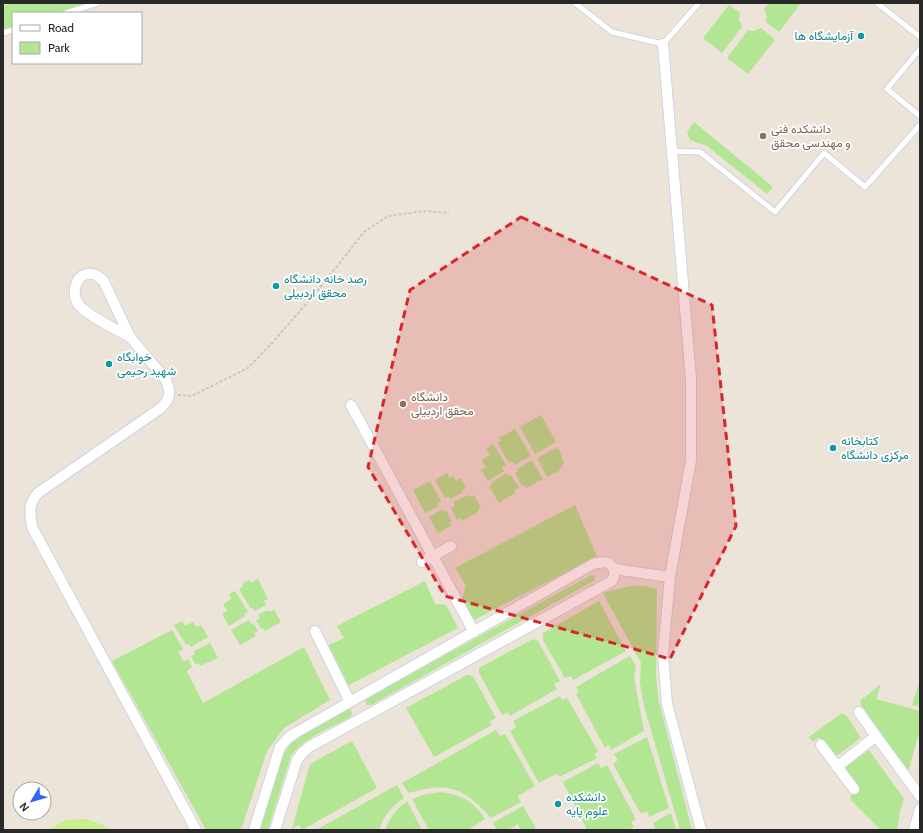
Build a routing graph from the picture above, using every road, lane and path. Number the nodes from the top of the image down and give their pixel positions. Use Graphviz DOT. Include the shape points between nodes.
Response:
graph roads {
  1 [pos="98,3"];
  2 [pos="575,3"];
  3 [pos="699,3"];
  4 [pos="877,3"];
  5 [pos="69,12"];
  6 [pos="920,37"];
  7 [pos="663,44"];
  8 [pos="920,49"];
  9 [pos="920,116"];
  10 [pos="920,125"];
  11 [pos="672,151"];
  12 [pos="450,213"];
  13 [pos="130,337"];
  14 [pos="169,395"];
  15 [pos="351,405"];
  16 [pos="451,546"];
  17 [pos="433,556"];
  18 [pos="422,562"];
  19 [pos="614,569"];
  20 [pos="670,577"];
  21 [pos="315,631"];
  22 [pos="474,632"];
  23 [pos="350,702"];
  24 [pos="859,712"];
  25 [pos="876,736"];
  26 [pos="821,745"];
  27 [pos="838,767"];
  28 [pos="854,789"];
  29 [pos="920,796"];
  30 [pos="920,809"];
  31 [pos="196,830"];
  32 [pos="254,830"];
  33 [pos="275,830"];
  34 [pos="701,830"];
  35 [pos="914,830"];
  1 -- 5 [label="lane"];
  2 -- 7 [label="lane" via="612,32"];
  3 -- 7 [label="lane"];
  4 -- 6 [label="lane"];
  7 -- 11 [label="street"];
  8 -- 9 [label="lane" via="887,89"];
  10 -- 11 [label="lane" via="865,187 824,153 775,212 700,152"];
  11 -- 20 [label="street" via="691,379 691,460"];
  12 -- 14 [label="path" via="426,211 388,216 364,232 319,289 248,368 192,396"];
  13 -- 13 [label="street" via="79,306 74,296 74,285 80,278 95,275 103,280"];
  13 -- 14 [label="street" via="166,380"];
  14 -- 31 [label="street" via="161,408 38,493 32,500 30,509 32,527"];
  15 -- 17 [label="street"];
  16 -- 17 [label="street"];
  17 -- 18 [label="street"];
  17 -- 22 [label="street"];
  19 -- 20 [label="street"];
  19 -- 22 [label="street" via="609,563 593,564"];
  19 -- 33 [label="street" via="612,581 309,747 297,760"];
  20 -- 34 [label="street" via="663,654 667,704"];
  21 -- 23 [label="street"];
  22 -- 23 [label="street"];
  23 -- 32 [label="street" via="297,732 280,747"];
  24 -- 25 [label="street"];
  25 -- 27 [label="street"];
  25 -- 29 [label="street"];
  26 -- 27 [label="street"];
  27 -- 28 [label="street"];
  30 -- 35 [label="street"];
}
